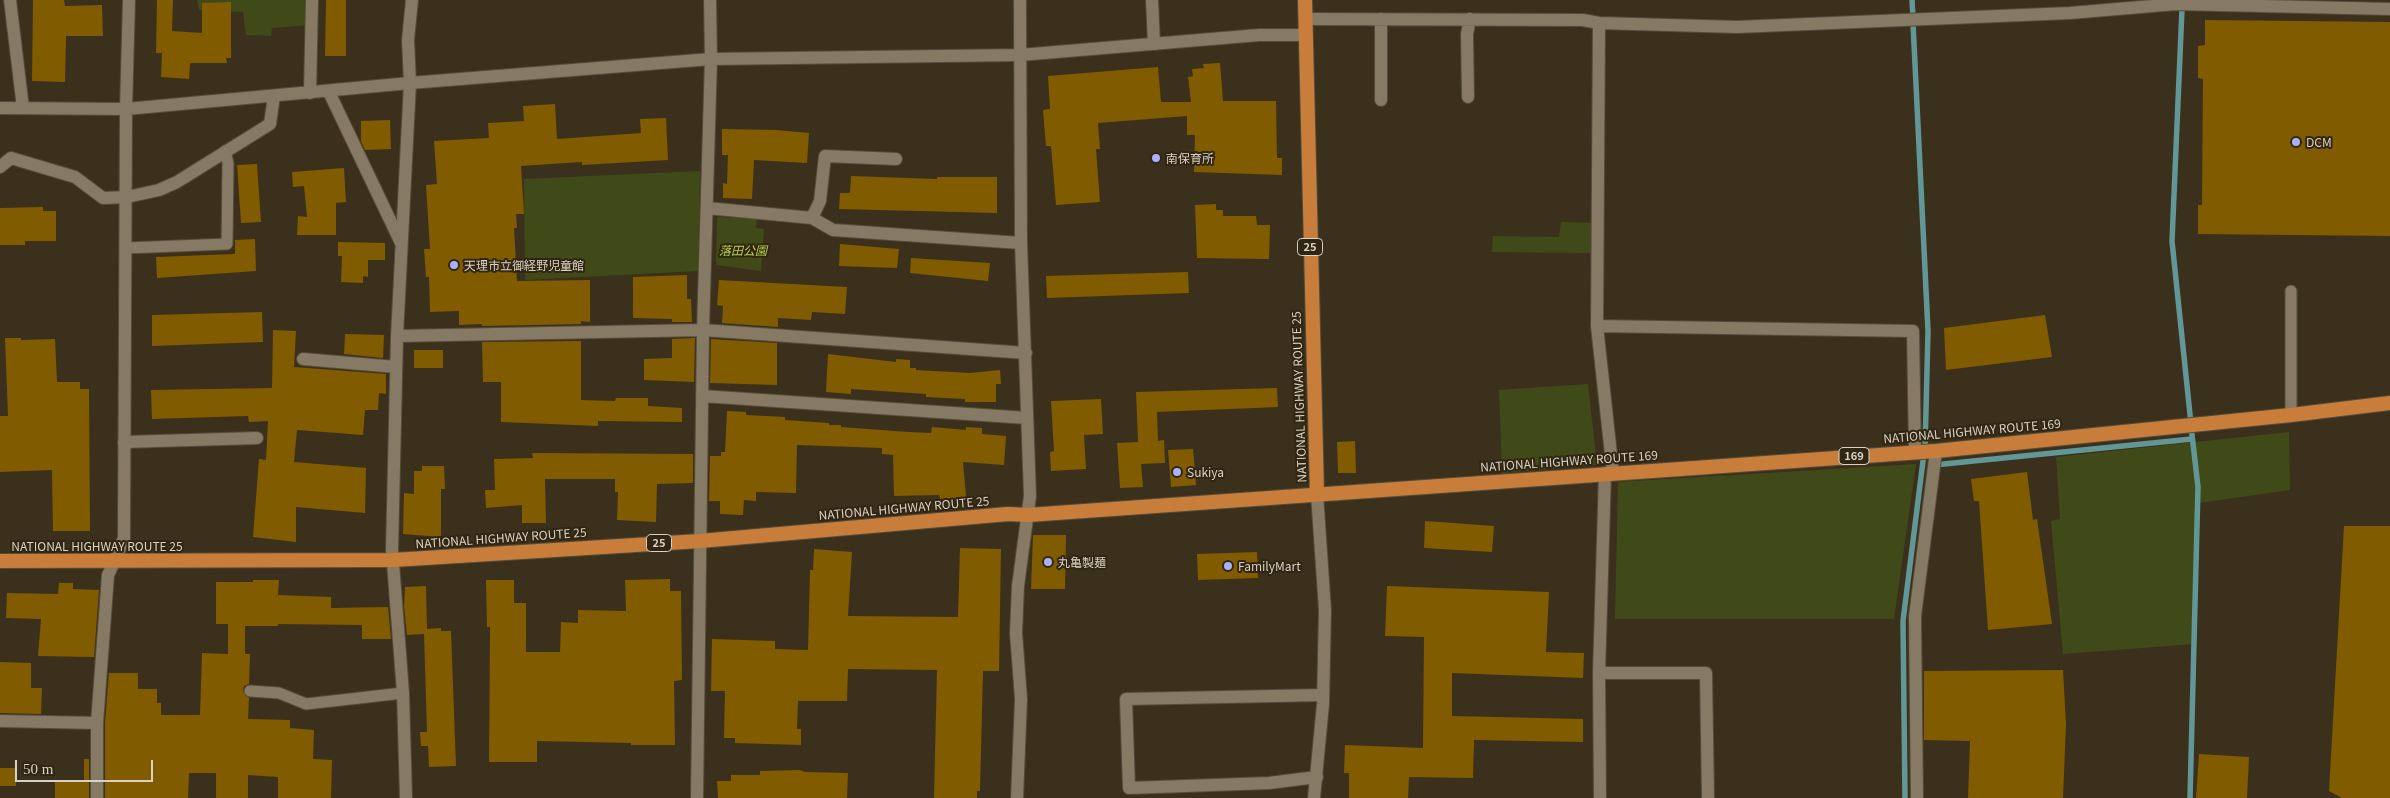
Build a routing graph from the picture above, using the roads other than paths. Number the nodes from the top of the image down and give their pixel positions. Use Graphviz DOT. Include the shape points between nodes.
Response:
graph roads {
  1 [pos="10,0"];
  2 [pos="129,0"];
  3 [pos="312,0"];
  4 [pos="412,0"];
  5 [pos="710,0"];
  6 [pos="1020,0"];
  7 [pos="1152,0"];
  8 [pos="1305,0"];
  9 [pos="2390,9"];
  10 [pos="1305,19"];
  11 [pos="1381,19"];
  12 [pos="1470,19"];
  13 [pos="1599,23"];
  14 [pos="1306,35"];
  15 [pos="1154,44"];
  16 [pos="1020,55"];
  17 [pos="711,59"];
  18 [pos="410,83"];
  19 [pos="329,92"];
  20 [pos="310,93"];
  21 [pos="274,96"];
  22 [pos="1468,97"];
  23 [pos="1381,100"];
  24 [pos="0,108"];
  25 [pos="23,108"];
  26 [pos="126,109"];
  27 [pos="225,151"];
  28 [pos="896,159"];
  29 [pos="0,167"];
  30 [pos="127,197"];
  31 [pos="707,208"];
  32 [pos="812,218"];
  33 [pos="1021,243"];
  34 [pos="402,244"];
  35 [pos="126,248"];
  36 [pos="2291,291"];
  37 [pos="1597,326"];
  38 [pos="703,330"];
  39 [pos="397,336"];
  40 [pos="1026,353"];
  41 [pos="303,359"];
  42 [pos="396,367"];
  43 [pos="702,396"];
  44 [pos="2390,403"];
  45 [pos="2291,415"];
  46 [pos="1027,418"];
  47 [pos="257,438"];
  48 [pos="124,442"];
  49 [pos="1936,450"];
  50 [pos="1915,452"];
  51 [pos="1609,473"];
  52 [pos="1317,494"];
  53 [pos="1028,515"];
  54 [pos="700,540"];
  55 [pos="115,560"];
  56 [pos="393,560"];
  57 [pos="0,561"];
  58 [pos="1599,673"];
  59 [pos="250,690"];
  60 [pos="403,693"];
  61 [pos="1323,695"];
  62 [pos="0,721"];
  63 [pos="97,722"];
  64 [pos="1317,777"];
  65 [pos="98,798"];
  66 [pos="406,798"];
  67 [pos="697,798"];
  68 [pos="1017,798"];
  69 [pos="1314,798"];
  70 [pos="1600,798"];
  71 [pos="1708,798"];
  72 [pos="1917,798"];
  1 -- 25 [label="street"];
  2 -- 26 [label="street"];
  3 -- 20 [label="street"];
  4 -- 18 [label="street" via="408,40"];
  5 -- 17 [label="street"];
  6 -- 16 [label="street"];
  7 -- 15 [label="street"];
  8 -- 10 [label="highway, NATIONAL HIGHWAY ROUTE 25 / 25"];
  9 -- 13 [label="street" via="2176,4 2070,13 1737,27"];
  10 -- 11 [label="street"];
  10 -- 14 [label="highway, NATIONAL HIGHWAY ROUTE 25 / 25"];
  11 -- 12 [label="street"];
  11 -- 23 [label="street"];
  12 -- 13 [label="street" via="1583,20"];
  12 -- 22 [label="street" via="1467,34"];
  13 -- 37 [label="street"];
  14 -- 15 [label="street" via="1272,34"];
  14 -- 52 [label="highway, NATIONAL HIGHWAY ROUTE 25 / 25"];
  15 -- 16 [label="street"];
  16 -- 17 [label="street"];
  16 -- 33 [label="street"];
  17 -- 18 [label="street"];
  17 -- 31 [label="street"];
  18 -- 19 [label="street"];
  18 -- 34 [label="street"];
  19 -- 20 [label="street"];
  19 -- 34 [label="street"];
  20 -- 21 [label="street"];
  21 -- 26 [label="street"];
  21 -- 27 [label="street" via="270,124"];
  24 -- 25 [label="street"];
  25 -- 26 [label="street"];
  26 -- 30 [label="street"];
  27 -- 30 [label="street" via="177,182"];
  27 -- 35 [label="lane" via="228,164 227,244"];
  28 -- 32 [label="street" via="825,156 820,201"];
  29 -- 30 [label="street" via="11,158 75,177 103,198"];
  30 -- 35 [label="street"];
  31 -- 32 [label="street"];
  31 -- 38 [label="street"];
  32 -- 33 [label="street" via="833,230"];
  33 -- 40 [label="street"];
  34 -- 39 [label="street"];
  35 -- 48 [label="street"];
  36 -- 45 [label="lane"];
  37 -- 50 [label="street" via="1913,331"];
  37 -- 51 [label="street"];
  38 -- 39 [label="street"];
  38 -- 40 [label="street"];
  38 -- 43 [label="street"];
  39 -- 42 [label="street"];
  40 -- 46 [label="street"];
  41 -- 42 [label="street"];
  42 -- 56 [label="street"];
  43 -- 46 [label="street"];
  43 -- 54 [label="street"];
  44 -- 45 [label="highway, NATIONAL HIGHWAY ROUTE 169 / 169"];
  45 -- 49 [label="highway, NATIONAL HIGHWAY ROUTE 169 / 169"];
  46 -- 53 [label="street"];
  47 -- 48 [label="street"];
  48 -- 55 [label="street" via="124,538"];
  49 -- 50 [label="highway, NATIONAL HIGHWAY ROUTE 169 / 169"];
  49 -- 72 [label="street" via="1914,616"];
  50 -- 51 [label="highway, NATIONAL HIGHWAY ROUTE 169 / 169"];
  51 -- 52 [label="highway, NATIONAL HIGHWAY ROUTE 169 / 169"];
  51 -- 58 [label="street"];
  52 -- 53 [label="highway, NATIONAL HIGHWAY ROUTE 25 / 25"];
  52 -- 61 [label="street" via="1325,610"];
  53 -- 54 [label="highway, NATIONAL HIGHWAY ROUTE 25 / 25" via="1008,514"];
  53 -- 68 [label="street" via="1018,586 1016,633 1021,699"];
  54 -- 56 [label="highway, NATIONAL HIGHWAY ROUTE 25 / 25"];
  54 -- 67 [label="street"];
  55 -- 56 [label="highway, NATIONAL HIGHWAY ROUTE 25 / 25"];
  55 -- 57 [label="highway, NATIONAL HIGHWAY ROUTE 25 / 25"];
  55 -- 63 [label="street" via="108,575"];
  56 -- 60 [label="street"];
  58 -- 70 [label="street"];
  58 -- 71 [label="street" via="1706,673"];
  59 -- 60 [label="lane" via="279,693 306,704"];
  60 -- 66 [label="street"];
  61 -- 64 [label="street"];
  61 -- 64 [label="street" via="1126,699 1129,788 1269,783"];
  62 -- 63 [label="street"];
  63 -- 65 [label="street"];
  64 -- 69 [label="street"];
}
